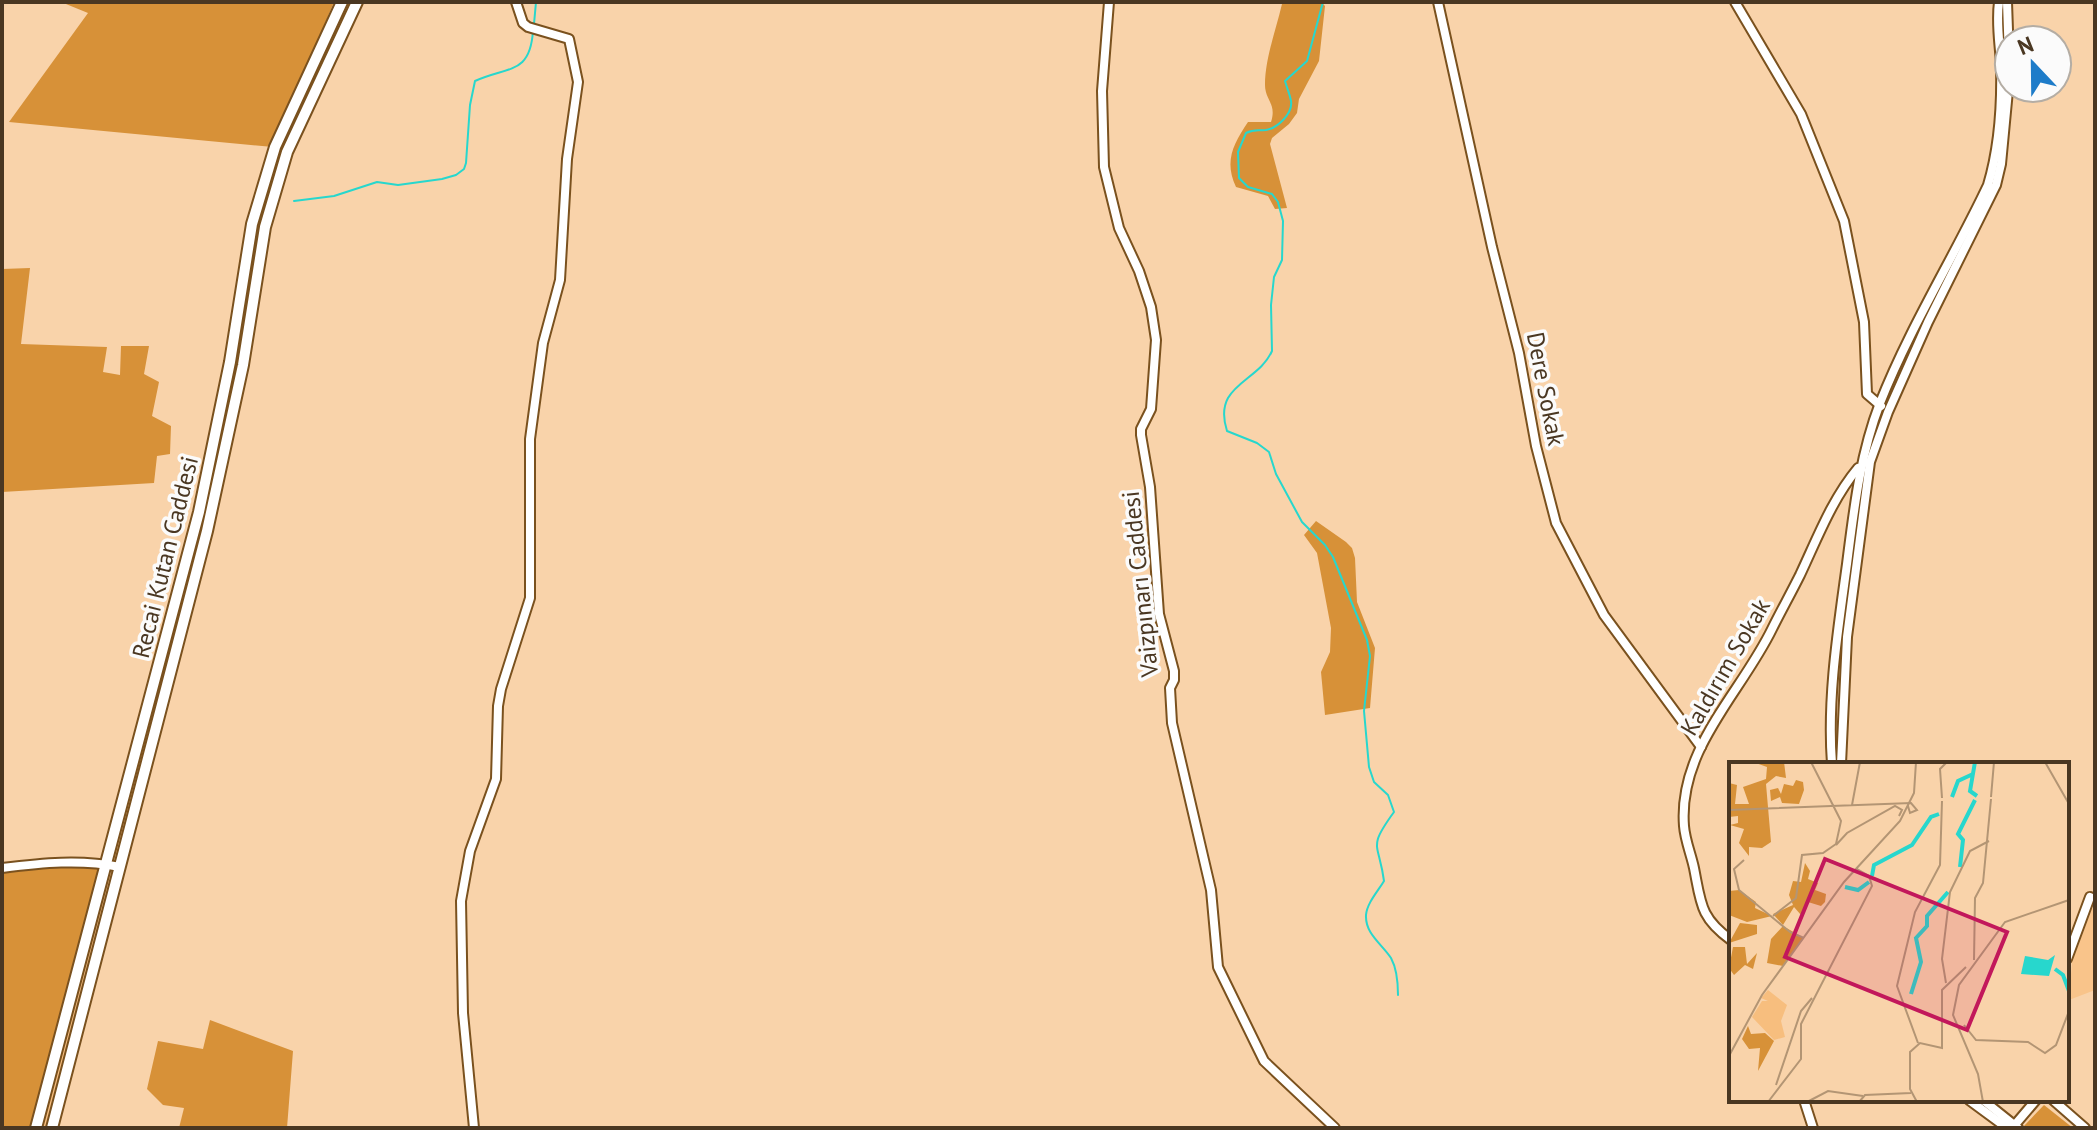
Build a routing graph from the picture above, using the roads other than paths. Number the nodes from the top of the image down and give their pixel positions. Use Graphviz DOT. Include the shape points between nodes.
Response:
graph roads {
  1 [pos="342,2"];
  2 [pos="357,2"];
  3 [pos="516,2"];
  4 [pos="1109,2"];
  5 [pos="1438,2"];
  6 [pos="1735,2"];
  7 [pos="1999,2"];
  8 [pos="2007,2"];
  9 [pos="2008,24"];
  10 [pos="2007,104"];
  11 [pos="1879,405"];
  12 [pos="1888,412"];
  13 [pos="1870,462"];
  14 [pos="1860,466"];
  15 [pos="1701,747"];
  16 [pos="1832,762"];
  17 [pos="1841,762"];
  18 [pos="106,864"];
  19 [pos="120,867"];
  20 [pos="2,868"];
  21 [pos="2090,897"];
  22 [pos="1729,939"];
  23 [pos="2069,954"];
  24 [pos="1805,1102"];
  25 [pos="1972,1102"];
  26 [pos="1985,1102"];
  27 [pos="2034,1102"];
  28 [pos="2055,1102"];
  29 [pos="2013,1127"];
  30 [pos="36,1128"];
  31 [pos="52,1128"];
  32 [pos="474,1128"];
  33 [pos="1335,1128"];
  34 [pos="1813,1128"];
  35 [pos="2085,1128"];
  1 -- 18 [label="main road, Recai Kutan Caddesi" via="275,147 252,224 199,512"];
  2 -- 19 [label="main road, Recai Kutan Caddesi" via="287,152 265,227 243,365 207,531"];
  3 -- 32 [label="street" via="528,27 569,39 578,82 560,280 543,343 530,439 530,598 501,689 496,779 470,851 461,901 463,1013"];
  4 -- 33 [label="street, Vaizpınarı Caddesi" via="1102,91 1104,167 1119,228 1153,318 1151,409 1141,435 1159,614 1174,671 1172,723 1211,890 1218,967 1264,1061"];
  5 -- 15 [label="street, Dere Sokak" via="1556,523 1604,615"];
  6 -- 11 [label="street" via="1801,114 1838,202 1864,322 1867,394"];
  7 -- 11 [label="street, Kaldırım Sokak" via="2000,94 1988,185 1921,310"];
  8 -- 9 [label="street"];
  10 -- 12 [label="street" via="1996,185"];
  11 -- 12 [label="street"];
  11 -- 14 [label="street, Kaldırım Sokak"];
  12 -- 13 [label="street"];
  13 -- 14 [label="street"];
  13 -- 17 [label="street" via="1847,637"];
  14 -- 15 [label="street, Kaldırım Sokak" via="1816,538 1748,675"];
  14 -- 16 [label="street" via="1836,642"];
  15 -- 22 [label="street, Kaldırım Sokak" via="1688,786 1685,834 1706,916"];
  18 -- 19 [label="street"];
  18 -- 20 [label="street" via="47,862"];
  18 -- 30 [label="main road, Recai Kutan Caddesi"];
  19 -- 31 [label="main road, Recai Kutan Caddesi"];
  21 -- 23 [label="street"];
  24 -- 34 [label="street"];
  25 -- 29 [label="street"];
  26 -- 29 [label="street"];
  27 -- 29 [label="street"];
  28 -- 35 [label="street"];
}
